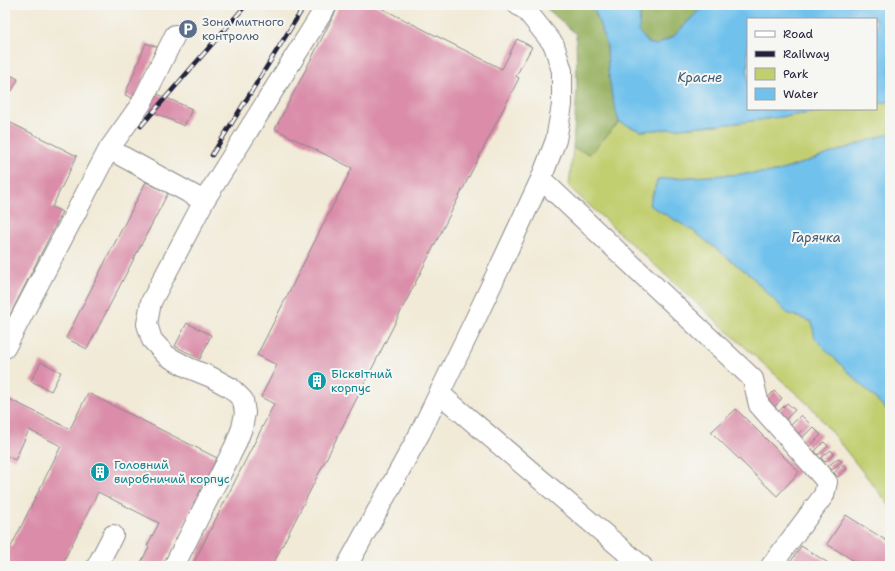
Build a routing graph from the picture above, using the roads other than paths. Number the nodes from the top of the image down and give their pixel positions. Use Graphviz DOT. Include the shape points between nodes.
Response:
graph roads {
  1 [pos="327,5"];
  2 [pos="518,5"];
  3 [pos="175,35"];
  4 [pos="110,149"];
  5 [pos="541,179"];
  6 [pos="204,201"];
  7 [pos="5,348"];
  8 [pos="439,393"];
  9 [pos="113,535"];
  10 [pos="97,566"];
  11 [pos="174,566"];
  12 [pos="347,566"];
  13 [pos="642,566"];
  14 [pos="771,566"];
  1 -- 6 [label="lane"];
  2 -- 5 [label="lane" via="526,10 554,45 562,70 562,105 556,140"];
  3 -- 4 [label="lane" via="141,104"];
  4 -- 6 [label="lane"];
  4 -- 7 [label="lane"];
  5 -- 8 [label="lane"];
  5 -- 14 [label="lane" via="753,379 758,405 828,482 824,495"];
  6 -- 11 [label="lane" via="151,302 147,324 152,340 167,356 231,388 243,400 245,413 235,446"];
  8 -- 12 [label="lane" via="420,433"];
  8 -- 13 [label="lane"];
  9 -- 10 [label="lane"];
}
